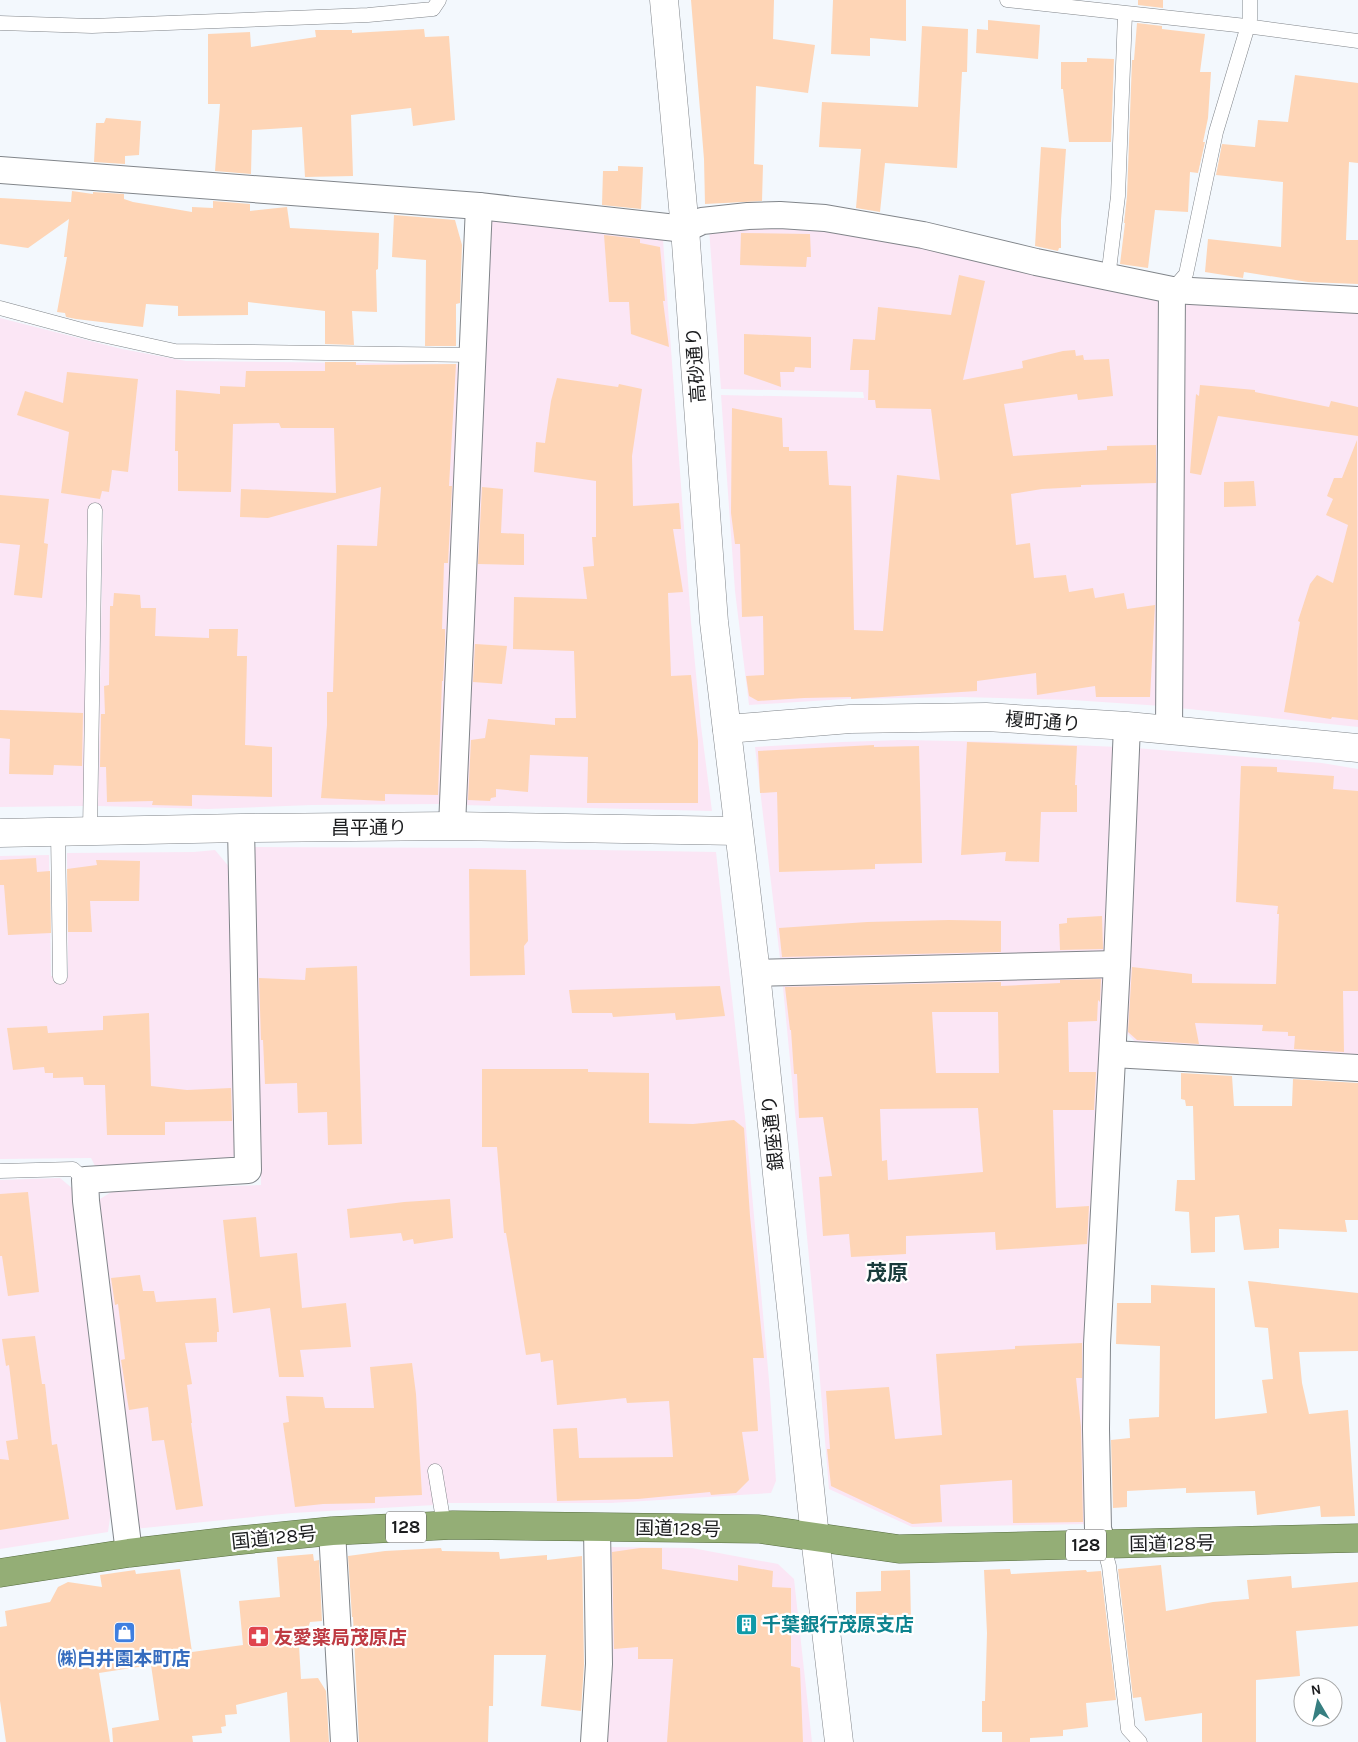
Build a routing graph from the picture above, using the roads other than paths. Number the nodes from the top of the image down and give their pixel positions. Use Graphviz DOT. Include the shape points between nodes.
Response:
graph roads {
  1 [pos="439,0"];
  2 [pos="664,0"];
  3 [pos="1007,0"];
  4 [pos="1250,0"];
  5 [pos="1125,14"];
  6 [pos="0,23"];
  7 [pos="1246,26"];
  8 [pos="1358,41"];
  9 [pos="0,170"];
  10 [pos="479,206"];
  11 [pos="685,229"];
  12 [pos="1108,278"];
  13 [pos="1172,290"];
  14 [pos="1358,300"];
  15 [pos="0,308"];
  16 [pos="472,356"];
  17 [pos="95,510"];
  18 [pos="1127,726"];
  19 [pos="728,729"];
  20 [pos="1169,730"];
  21 [pos="1358,748"];
  22 [pos="452,826"];
  23 [pos="241,828"];
  24 [pos="90,831"];
  25 [pos="738,831"];
  26 [pos="58,832"];
  27 [pos="0,833"];
  28 [pos="1117,964"];
  29 [pos="756,973"];
  30 [pos="60,977"];
  31 [pos="1113,1054"];
  32 [pos="1358,1068"];
  33 [pos="0,1171"];
  34 [pos="85,1180"];
  35 [pos="435,1471"];
  36 [pos="444,1525"];
  37 [pos="597,1528"];
  38 [pos="332,1531"];
  39 [pos="815,1536"];
  40 [pos="1358,1538"];
  41 [pos="1103,1544"];
  42 [pos="129,1553"];
  43 [pos="0,1572"];
  44 [pos="344,1742"];
  45 [pos="594,1742"];
  46 [pos="839,1742"];
  47 [pos="1140,1742"];
  1 -- 6 [label="lane" via="433,9 368,15 92,26"];
  2 -- 11 [label="street, 高砂通り"];
  3 -- 5 [label="lane"];
  4 -- 7 [label="lane" via="1250,19"];
  5 -- 7 [label="lane"];
  5 -- 12 [label="lane" via="1118,196"];
  7 -- 8 [label="lane"];
  7 -- 13 [label="lane" via="1216,132 1186,274"];
  9 -- 10 [label="street"];
  10 -- 11 [label="street"];
  10 -- 16 [label="street"];
  11 -- 12 [label="street" via="702,221 748,216 825,218 923,235"];
  11 -- 19 [label="street, 高砂通り" via="714,622"];
  12 -- 13 [label="street"];
  13 -- 14 [label="street"];
  13 -- 20 [label="street"];
  15 -- 16 [label="lane" via="175,351"];
  16 -- 22 [label="street"];
  17 -- 24 [label="lane"];
  18 -- 19 [label="street, 榎町通り" via="986,717 850,719"];
  18 -- 20 [label="street, 榎町通り"];
  18 -- 28 [label="street"];
  19 -- 25 [label="street, 銀座通り"];
  20 -- 21 [label="street, 榎町通り"];
  22 -- 23 [label="street, 昌平通り"];
  22 -- 25 [label="street, 昌平通り"];
  23 -- 24 [label="street, 昌平通り"];
  23 -- 34 [label="street" via="248,1170"];
  24 -- 26 [label="street, 昌平通り"];
  25 -- 29 [label="street, 銀座通り"];
  26 -- 27 [label="street, 昌平通り"];
  26 -- 30 [label="lane"];
  28 -- 29 [label="street"];
  28 -- 31 [label="street"];
  29 -- 39 [label="street, 銀座通り"];
  31 -- 32 [label="street"];
  31 -- 41 [label="street" via="1097,1344 1098,1529"];
  33 -- 34 [label="lane" via="73,1168"];
  34 -- 42 [label="street"];
  35 -- 36 [label="lane"];
  36 -- 37 [label="highway, 国道128号 / 128"];
  36 -- 38 [label="highway, 国道128号 / 128"];
  37 -- 39 [label="highway, 国道128号 / 128" via="759,1530"];
  37 -- 45 [label="street" via="599,1664"];
  38 -- 42 [label="highway, 国道128号 / 128"];
  38 -- 44 [label="street"];
  39 -- 41 [label="highway, 国道128号 / 128" via="899,1549"];
  39 -- 46 [label="street, 銀座通り"];
  40 -- 41 [label="highway, 国道128号 / 128"];
  41 -- 47 [label="lane" via="1109,1566 1128,1729"];
  42 -- 43 [label="highway, 国道128号 / 128"];
}
